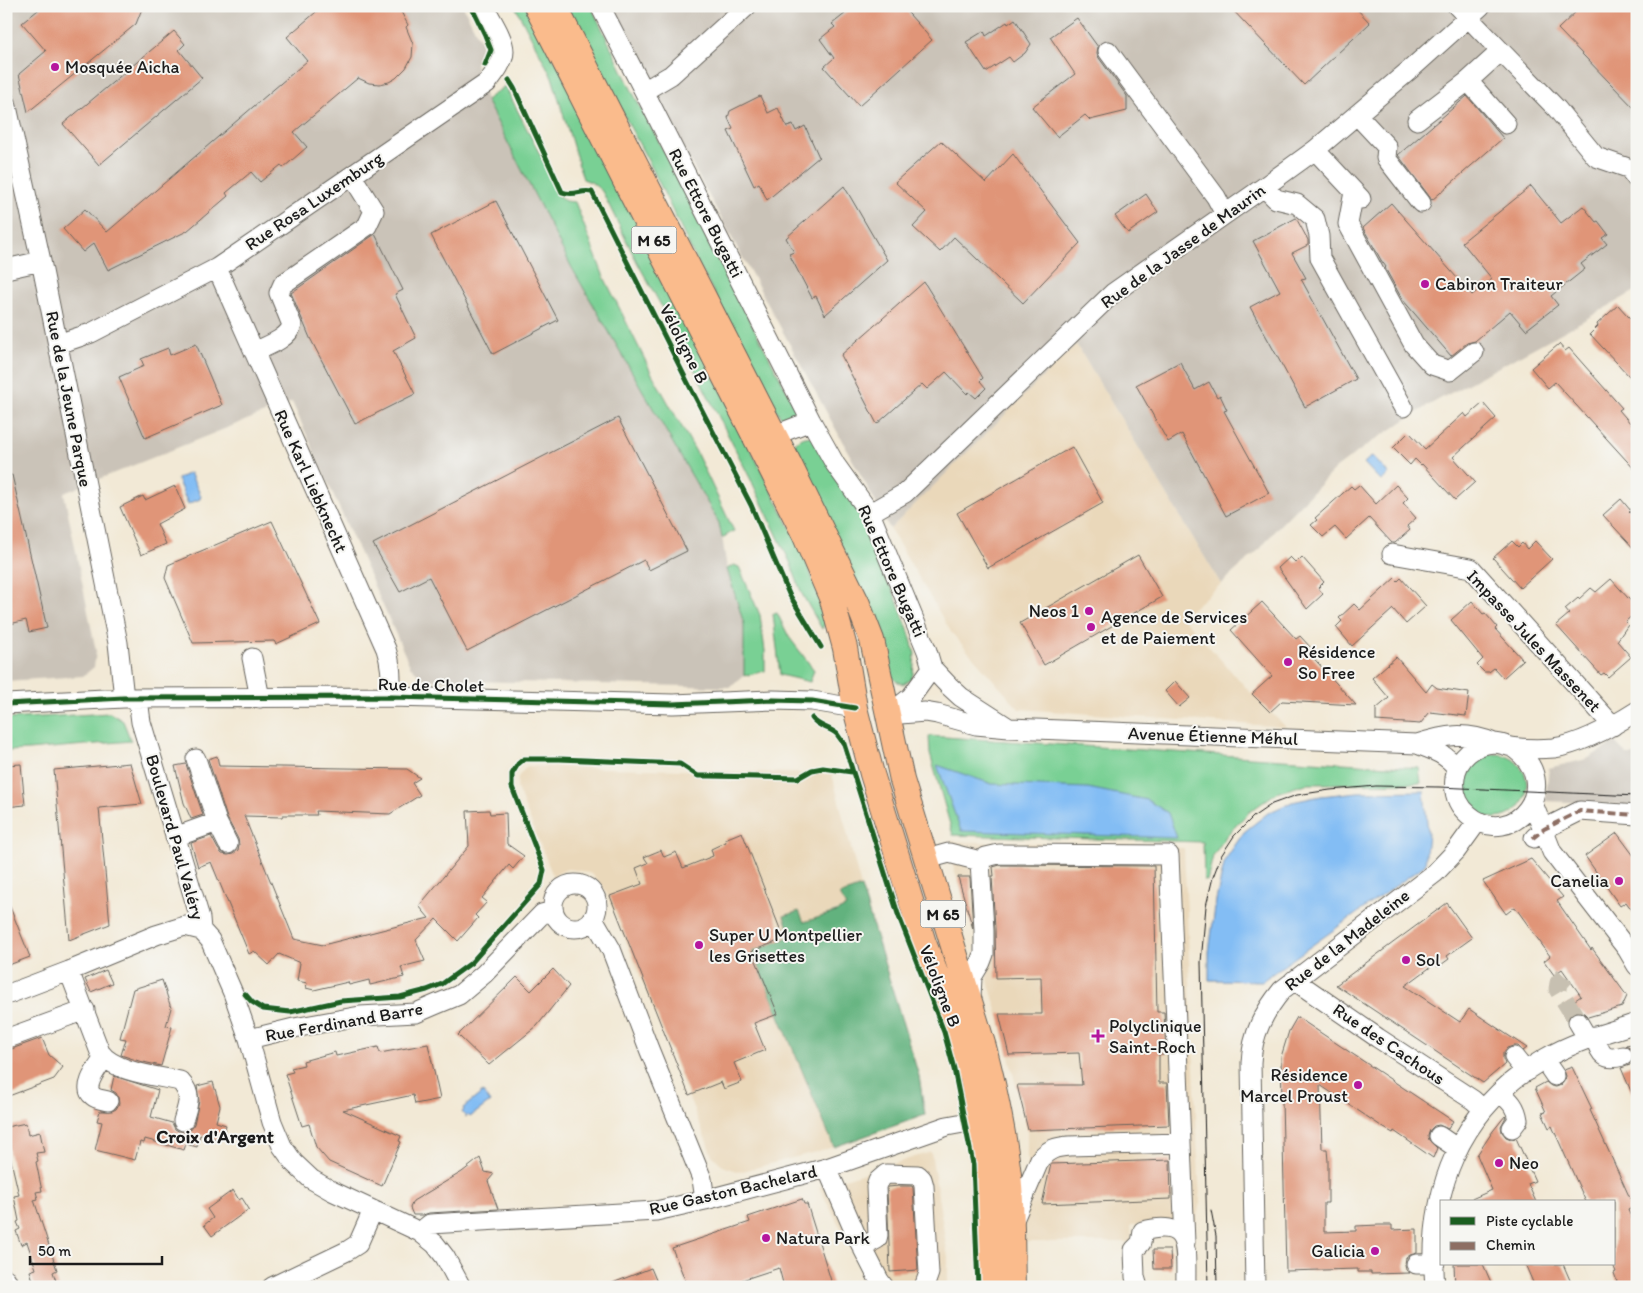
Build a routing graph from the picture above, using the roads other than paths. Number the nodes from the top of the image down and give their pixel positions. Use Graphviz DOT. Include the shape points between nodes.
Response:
graph roads {
  1 [pos="484,6"];
  2 [pos="536,6"];
  3 [pos="555,6"];
  4 [pos="600,6"];
  5 [pos="747,6"];
  6 [pos="1469,10"];
  7 [pos="1108,51"];
  8 [pos="1500,52"];
  9 [pos="1468,81"];
  10 [pos="644,91"];
  11 [pos="6,102"];
  12 [pos="1357,116"];
  13 [pos="1416,120"];
  14 [pos="1506,124"];
  15 [pos="1315,150"];
  16 [pos="352,176"];
  17 [pos="1637,179"];
  18 [pos="1264,187"];
  19 [pos="1421,202"];
  20 [pos="1225,214"];
  21 [pos="41,261"];
  22 [pos="217,268"];
  23 [pos="6,269"];
  24 [pos="58,344"];
  25 [pos="254,352"];
  26 [pos="1474,352"];
  27 [pos="1403,407"];
  28 [pos="811,421"];
  29 [pos="775,435"];
  30 [pos="773,474"];
  31 [pos="870,513"];
  32 [pos="1392,554"];
  33 [pos="252,658"];
  34 [pos="932,668"];
  35 [pos="392,697"];
  36 [pos="260,698"];
  37 [pos="131,699"];
  38 [pos="6,704"];
  39 [pos="855,708"];
  40 [pos="1637,711"];
  41 [pos="888,715"];
  42 [pos="1613,726"];
  43 [pos="1009,728"];
  44 [pos="1417,744"];
  45 [pos="1503,745"];
  46 [pos="1555,748"];
  47 [pos="196,759"];
  48 [pos="1457,768"];
  49 [pos="1534,774"];
  50 [pos="1532,801"];
  51 [pos="1637,815"];
  52 [pos="217,822"];
  53 [pos="1477,822"];
  54 [pos="1508,823"];
  55 [pos="1538,834"];
  56 [pos="174,837"];
  57 [pos="228,844"];
  58 [pos="927,860"];
  59 [pos="980,861"];
  60 [pos="554,911"];
  61 [pos="593,918"];
  62 [pos="201,930"];
  63 [pos="1637,966"];
  64 [pos="69,971"];
  65 [pos="1294,980"];
  66 [pos="6,995"];
  67 [pos="85,1010"];
  68 [pos="972,1010"];
  69 [pos="1578,1022"];
  70 [pos="1637,1023"];
  71 [pos="12,1037"];
  72 [pos="1591,1037"];
  73 [pos="250,1038"];
  74 [pos="1623,1056"];
  75 [pos="1514,1057"];
  76 [pos="104,1058"];
  77 [pos="1544,1060"];
  78 [pos="1526,1072"];
  79 [pos="1555,1076"];
  80 [pos="1500,1092"];
  81 [pos="108,1101"];
  82 [pos="1483,1109"];
  83 [pos="980,1120"];
  84 [pos="183,1121"];
  85 [pos="1512,1128"];
  86 [pos="1439,1136"];
  87 [pos="1181,1144"];
  88 [pos="1458,1149"];
  89 [pos="826,1168"];
  90 [pos="705,1200"];
  91 [pos="373,1210"];
  92 [pos="1012,1223"];
  93 [pos="420,1232"];
  94 [pos="1185,1243"];
  95 [pos="862,1247"];
  96 [pos="6,1279"];
  97 [pos="9,1287"];
  98 [pos="272,1287"];
  99 [pos="461,1287"];
  100 [pos="884,1287"];
  101 [pos="924,1287"];
  102 [pos="992,1287"];
  103 [pos="1013,1287"];
  104 [pos="1139,1287"];
  105 [pos="1186,1287"];
  106 [pos="1255,1287"];
  107 [pos="1436,1287"];
  1 -- 16 [label="street, Rue Rosa Luxemburg" via="504,50 503,58 488,83"];
  2 -- 30 [label="main road, M 65"];
  3 -- 29 [label="main road, M 65"];
  4 -- 10 [label="street, Rue Ettore Bugatti"];
  5 -- 10 [label="street" via="671,75"];
  6 -- 8 [label="street"];
  6 -- 12 [label="street, Rue de la Jasse de Maurin"];
  7 -- 20 [label="street" via="1216,197"];
  8 -- 9 [label="street"];
  8 -- 17 [label="street" via="1557,110 1596,157 1628,168"];
  9 -- 13 [label="street"];
  9 -- 14 [label="street"];
  10 -- 28 [label="street, Rue Ettore Bugatti"];
  11 -- 21 [label="street, Rue de la Jeune Parque"];
  12 -- 15 [label="street, Rue de la Jasse de Maurin"];
  12 -- 19 [label="street" via="1386,147 1386,158"];
  15 -- 18 [label="street, Rue de la Jasse de Maurin"];
  15 -- 26 [label="street" via="1357,196 1348,224 1414,345 1432,365 1450,371"];
  16 -- 22 [label="street, Rue Rosa Luxemburg"];
  16 -- 25 [label="street" via="374,211 367,226 283,284 280,293 291,329"];
  18 -- 20 [label="street, Rue de la Jasse de Maurin"];
  18 -- 27 [label="street" via="1276,198 1297,204 1315,219 1320,258"];
  20 -- 31 [label="street, Rue de la Jasse de Maurin" via="1113,293 905,493"];
  21 -- 23 [label="street"];
  21 -- 24 [label="street, Rue de la Jeune Parque"];
  22 -- 24 [label="street, Rue Rosa Luxemburg" via="91,333"];
  22 -- 25 [label="street, Rue Karl Liebknecht"];
  24 -- 37 [label="street, Rue de la Jeune Parque"];
  25 -- 35 [label="street, Rue Karl Liebknecht" via="391,661"];
  28 -- 29 [label="street"];
  28 -- 31 [label="street, Rue Ettore Bugatti" via="840,471"];
  29 -- 30 [label="main road, M 65"];
  29 -- 41 [label="main road, M 65" via="858,604 872,640"];
  30 -- 39 [label="main road, M 65" via="804,534 832,600 848,660"];
  31 -- 34 [label="street, Rue Ettore Bugatti"];
  32 -- 42 [label="street, Impasse Jules Massenet" via="1471,568"];
  33 -- 36 [label="street"];
  34 -- 41 [label="street" via="911,697"];
  34 -- 43 [label="street" via="961,697"];
  35 -- 36 [label="street, Rue de Cholet"];
  35 -- 39 [label="street, Rue de Cholet" via="674,704 812,700"];
  36 -- 37 [label="street, Rue de Cholet"];
  37 -- 38 [label="street, Rue de Cholet"];
  37 -- 56 [label="street, Boulevard Paul Valéry" via="141,722"];
  39 -- 41 [label="main road"];
  39 -- 83 [label="main road, M 65" via="921,933 972,1077"];
  40 -- 42 [label="street, Avenue Étienne Méhul"];
  41 -- 43 [label="street, Avenue Étienne Méhul" via="925,712 976,725"];
  41 -- 58 [label="main road, M 65" via="902,780"];
  42 -- 46 [label="street, Avenue Étienne Méhul"];
  43 -- 44 [label="street, Avenue Étienne Méhul"];
  44 -- 45 [label="street, Avenue Étienne Méhul" via="1463,735"];
  44 -- 48 [label="street, Avenue Étienne Méhul" via="1439,752"];
  45 -- 46 [label="street, Avenue Étienne Méhul"];
  45 -- 48 [label="street, Avenue Étienne Méhul" via="1482,745 1463,758"];
  45 -- 49 [label="street, Avenue Étienne Méhul" via="1522,754"];
  46 -- 49 [label="street"];
  47 -- 52 [label="street"];
  48 -- 53 [label="street" via="1456,799"];
  49 -- 50 [label="street" via="1536,791"];
  50 -- 54 [label="street" via="1527,810"];
  50 -- 55 [label="street"];
  51 -- 55 [label="street" via="1580,811"];
  52 -- 56 [label="street"];
  52 -- 57 [label="street"];
  53 -- 54 [label="street" via="1496,826"];
  53 -- 65 [label="street, Rue de la Madeleine" via="1435,873"];
  54 -- 55 [label="street"];
  55 -- 63 [label="street"];
  56 -- 62 [label="street, Boulevard Paul Valéry"];
  58 -- 59 [label="street" via="949,853"];
  58 -- 68 [label="main road, M 65"];
  59 -- 68 [label="street" via="984,954 970,984"];
  59 -- 87 [label="street" via="986,856 1000,854 1169,855"];
  60 -- 61 [label="street" via="556,918 567,927 582,927"];
  60 -- 61 [label="street" via="554,899 560,890 570,885 581,885 595,898"];
  60 -- 73 [label="street, Rue Ferdinand Barre" via="542,914 459,995 416,1013 360,1016"];
  61 -- 90 [label="street" via="611,949 702,1180"];
  62 -- 64 [label="street" via="185,926 164,932"];
  62 -- 73 [label="street, Boulevard Paul Valéry" via="210,940"];
  64 -- 66 [label="street"];
  64 -- 67 [label="street"];
  65 -- 82 [label="street, Rue des Cachous"];
  65 -- 106 [label="street, Rue de la Madeleine" via="1268,1006 1254,1040"];
  67 -- 71 [label="street"];
  67 -- 76 [label="street"];
  68 -- 92 [label="main road, M 65" via="984,1047 1001,1125"];
  69 -- 72 [label="street"];
  70 -- 72 [label="street"];
  72 -- 74 [label="street" via="1605,1058"];
  72 -- 77 [label="street"];
  73 -- 91 [label="street, Boulevard Paul Valéry" via="272,1122 282,1146 294,1163 311,1179"];
  75 -- 78 [label="street"];
  76 -- 81 [label="street" via="88,1086 92,1096"];
  76 -- 84 [label="street" via="117,1066 180,1081 187,1088 189,1100"];
  77 -- 78 [label="street"];
  77 -- 79 [label="street"];
  78 -- 80 [label="street"];
  80 -- 82 [label="street"];
  80 -- 85 [label="street" via="1517,1112 1518,1120"];
  82 -- 88 [label="street"];
  83 -- 89 [label="street, Rue Gaston Bachelard" via="947,1126"];
  83 -- 102 [label="main road, M 65" via="988,1174"];
  86 -- 88 [label="street"];
  87 -- 92 [label="street" via="1063,1146 1048,1150 1040,1159"];
  87 -- 94 [label="street"];
  88 -- 107 [label="street" via="1438,1206 1435,1235 1426,1263"];
  89 -- 90 [label="street, Rue Gaston Bachelard"];
  89 -- 95 [label="street"];
  90 -- 93 [label="street, Rue Gaston Bachelard" via="656,1211 430,1224"];
  91 -- 93 [label="street, Boulevard Paul Valéry"];
  91 -- 98 [label="street" via="358,1244"];
  92 -- 103 [label="main road, M 65"];
  93 -- 99 [label="street, Boulevard Paul Valéry" via="445,1257"];
  94 -- 104 [label="street" via="1173,1229 1143,1231 1140,1244 1134,1250 1135,1278"];
  94 -- 105 [label="street"];
  95 -- 100 [label="street"];
  95 -- 101 [label="street" via="877,1239 878,1235 878,1181 886,1174 918,1175 924,1186 929,1273"];
  96 -- 97 [label="street"];
}
